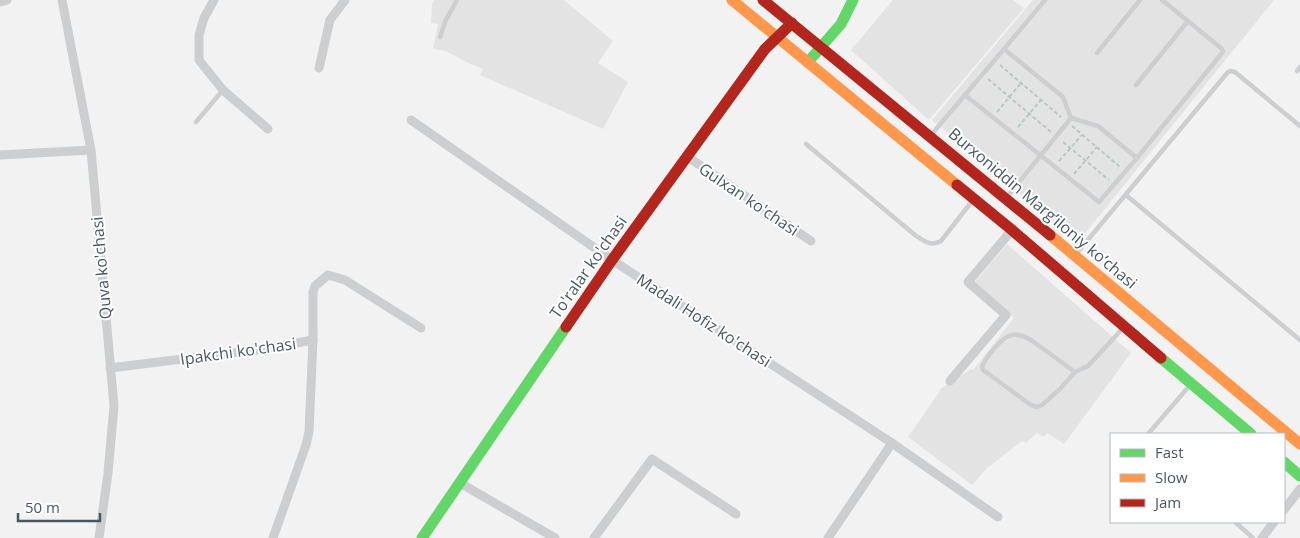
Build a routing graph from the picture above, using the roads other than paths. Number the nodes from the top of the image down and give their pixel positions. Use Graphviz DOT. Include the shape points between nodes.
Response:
graph roads {
  1 [pos="7,0"];
  2 [pos="62,0"];
  3 [pos="214,0"];
  4 [pos="345,0"];
  5 [pos="457,0"];
  6 [pos="732,0"];
  7 [pos="763,0"];
  8 [pos="853,0"];
  9 [pos="1045,0"];
  10 [pos="1140,0"];
  11 [pos="1162,0"];
  12 [pos="0,2"];
  13 [pos="1188,21"];
  14 [pos="792,23"];
  15 [pos="440,37"];
  16 [pos="777,38"];
  17 [pos="821,48"];
  18 [pos="1004,49"];
  19 [pos="1097,53"];
  20 [pos="808,62"];
  21 [pos="319,68"];
  22 [pos="1136,85"];
  23 [pos="223,90"];
  24 [pos="965,95"];
  25 [pos="410,120"];
  26 [pos="1069,120"];
  27 [pos="196,122"];
  28 [pos="1300,126"];
  29 [pos="268,129"];
  30 [pos="930,136"];
  31 [pos="806,144"];
  32 [pos="90,150"];
  33 [pos="0,155"];
  34 [pos="688,156"];
  35 [pos="1040,156"];
  36 [pos="1137,158"];
  37 [pos="1126,195"];
  38 [pos="1006,198"];
  39 [pos="974,199"];
  40 [pos="1012,230"];
  41 [pos="811,241"];
  42 [pos="1075,255"];
  43 [pos="612,260"];
  44 [pos="1125,326"];
  45 [pos="421,328"];
  46 [pos="312,340"];
  47 [pos="1300,340"];
  48 [pos="110,368"];
  49 [pos="1075,372"];
  50 [pos="950,381"];
  51 [pos="1192,383"];
  52 [pos="1149,433"];
  53 [pos="1251,433"];
  54 [pos="892,443"];
  55 [pos="1300,444"];
  56 [pos="1285,463"];
  57 [pos="1300,476"];
  58 [pos="460,483"];
  59 [pos="1300,489"];
  60 [pos="1285,509"];
  61 [pos="736,514"];
  62 [pos="998,517"];
  63 [pos="1236,523"];
  64 [pos="1273,523"];
  65 [pos="99,538"];
  66 [pos="273,538"];
  67 [pos="422,538"];
  68 [pos="554,538"];
  69 [pos="594,538"];
  70 [pos="828,538"];
  71 [pos="1253,538"];
  72 [pos="1262,538"];
  1 -- 12 [label="street"];
  2 -- 32 [label="street, Quva ko'chasi"];
  3 -- 23 [label="street" via="199,34 199,60"];
  4 -- 21 [label="street" via="330,20"];
  5 -- 15 [label="lane"];
  6 -- 16 [label="main road"];
  7 -- 14 [label="main road, Burxoniddin Marg’iloniy ko’chasi"];
  8 -- 17 [label="main road" via="841,24"];
  9 -- 18 [label="lane"];
  10 -- 19 [label="lane"];
  11 -- 13 [label="lane"];
  13 -- 22 [label="lane"];
  13 -- 36 [label="lane" via="1221,48 1222,53"];
  14 -- 16 [label="main road, To'ralar ko'chasi"];
  14 -- 17 [label="main road, Burxoniddin Marg’iloniy ko’chasi"];
  16 -- 20 [label="main road"];
  16 -- 34 [label="main road, To'ralar ko'chasi"];
  17 -- 20 [label="main road"];
  17 -- 30 [label="main road, Burxoniddin Marg’iloniy ko’chasi"];
  18 -- 24 [label="lane"];
  18 -- 26 [label="lane" via="1063,98"];
  20 -- 39 [label="main road"];
  23 -- 27 [label="lane"];
  23 -- 29 [label="street"];
  24 -- 30 [label="lane"];
  24 -- 35 [label="lane"];
  25 -- 43 [label="street, Madali Hofiz ko'chasi"];
  26 -- 35 [label="lane"];
  26 -- 36 [label="lane" via="1098,126"];
  28 -- 37 [label="lane" via="1235,72 1228,72"];
  30 -- 38 [label="main road, Burxoniddin Marg’iloniy ko’chasi"];
  31 -- 39 [label="lane" via="915,235 932,244 941,241"];
  32 -- 33 [label="street"];
  32 -- 48 [label="street, Quva ko'chasi"];
  34 -- 41 [label="street, Gulxan ko'chasi"];
  34 -- 43 [label="main road, To'ralar ko'chasi"];
  35 -- 36 [label="lane" via="1099,202"];
  35 -- 38 [label="lane"];
  37 -- 42 [label="lane"];
  37 -- 47 [label="lane"];
  38 -- 42 [label="main road, Burxoniddin Marg’iloniy ko’chasi"];
  39 -- 40 [label="main road"];
  40 -- 44 [label="main road"];
  40 -- 50 [label="street" via="968,282 1006,316"];
  42 -- 55 [label="main road, Burxoniddin Marg’iloniy ko’chasi"];
  43 -- 54 [label="street, Madali Hofiz ko'chasi"];
  43 -- 58 [label="main road, To'ralar ko'chasi"];
  44 -- 49 [label="lane" via="1088,366"];
  44 -- 51 [label="main road"];
  45 -- 46 [label="street" via="345,280 328,275 313,292"];
  46 -- 48 [label="street, Ipakchi ko'chasi"];
  46 -- 66 [label="street, Ipakchi ko'chasi" via="309,432"];
  48 -- 65 [label="street, Quva ko'chasi" via="114,406"];
  49 -- 49 [label="lane" via="1038,407 982,367 1004,338 1011,335 1031,340"];
  51 -- 52 [label="lane"];
  51 -- 53 [label="main road"];
  54 -- 62 [label="street, Madali Hofiz ko'chasi"];
  54 -- 70 [label="street"];
  56 -- 57 [label="main road"];
  58 -- 67 [label="main road, To'ralar ko'chasi"];
  58 -- 68 [label="street"];
  59 -- 60 [label="street"];
  61 -- 69 [label="street" via="652,459"];
  63 -- 71 [label="lane"];
  64 -- 72 [label="street"];
}
